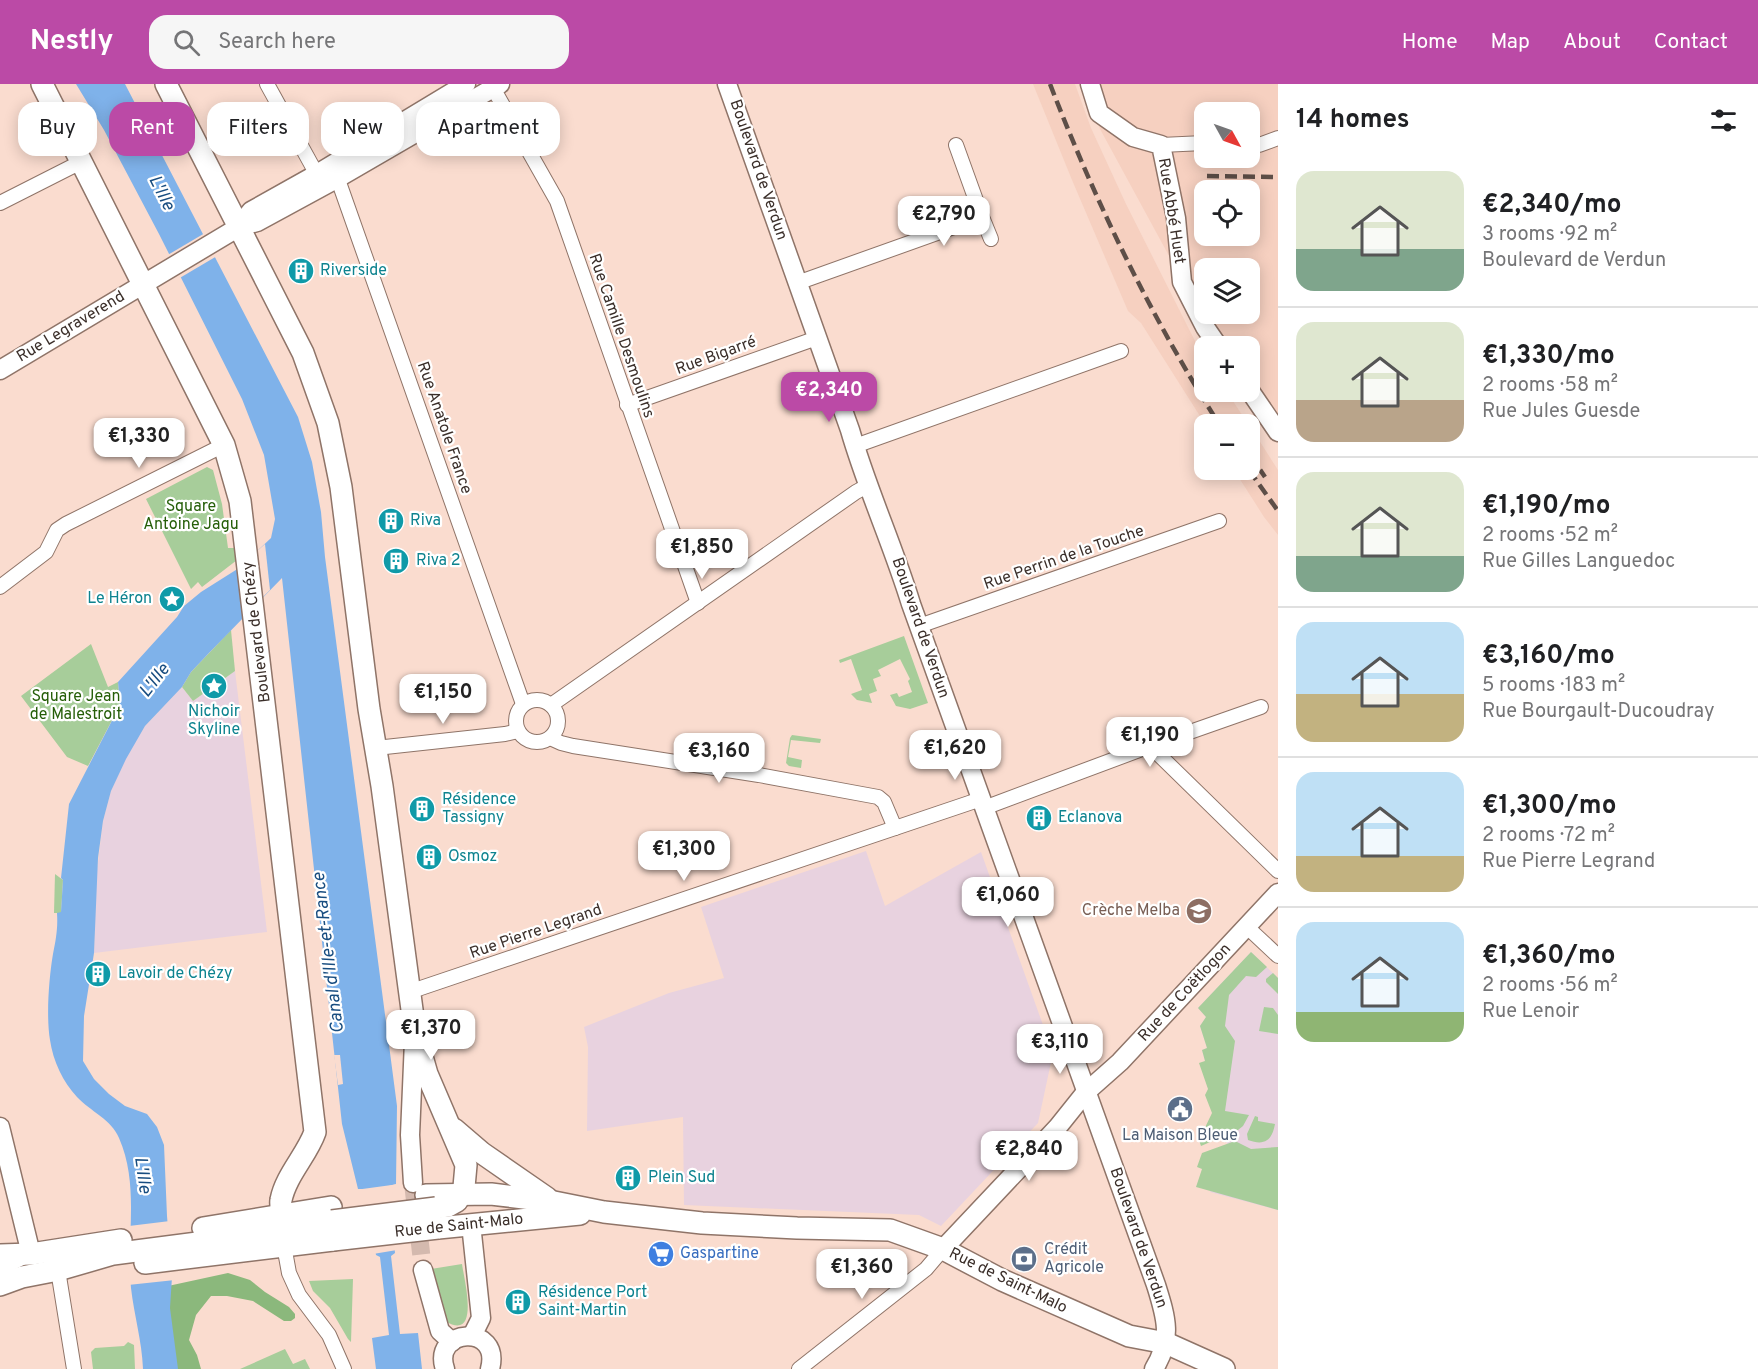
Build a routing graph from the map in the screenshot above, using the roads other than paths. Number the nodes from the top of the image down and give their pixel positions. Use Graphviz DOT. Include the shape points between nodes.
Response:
graph roads {
  1 [pos="42,84"];
  2 [pos="166,84"];
  3 [pos="267,84"];
  4 [pos="466,84"];
  5 [pos="727,84"];
  6 [pos="1090,84"];
  7 [pos="496,86"];
  8 [pos="1278,138"];
  9 [pos="1194,143"];
  10 [pos="1260,144"];
  11 [pos="956,145"];
  12 [pos="1161,145"];
  13 [pos="81,162"];
  14 [pos="328,175"];
  15 [pos="0,203"];
  16 [pos="982,217"];
  17 [pos="233,231"];
  18 [pos="991,239"];
  19 [pos="151,279"];
  20 [pos="797,283"];
  21 [pos="1211,336"];
  22 [pos="817,338"];
  23 [pos="1121,351"];
  24 [pos="0,370"];
  25 [pos="1258,402"];
  26 [pos="627,405"];
  27 [pos="1278,432"];
  28 [pos="224,445"];
  29 [pos="855,446"];
  30 [pos="869,485"];
  31 [pos="1219,521"];
  32 [pos="0,587"];
  33 [pos="698,603"];
  34 [pos="919,626"];
  35 [pos="523,704"];
  36 [pos="551,705"];
  37 [pos="1261,707"];
  38 [pos="518,731"];
  39 [pos="550,738"];
  40 [pos="1150,746"];
  41 [pos="376,748"];
  42 [pos="982,804"];
  43 [pos="895,828"];
  44 [pos="1278,871"];
  45 [pos="1278,893"];
  46 [pos="1247,927"];
  47 [pos="1278,956"];
  48 [pos="409,992"];
  49 [pos="415,1032"];
  50 [pos="1085,1093"];
  51 [pos="442,1113"];
  52 [pos="0,1127"];
  53 [pos="462,1193"];
  54 [pos="549,1201"];
  55 [pos="428,1204"];
  56 [pos="604,1212"];
  57 [pos="471,1224"];
  58 [pos="328,1227"];
  59 [pos="286,1230"];
  60 [pos="183,1245"];
  61 [pos="943,1249"];
  62 [pos="31,1254"];
  63 [pos="59,1260"];
  64 [pos="0,1269"];
  65 [pos="423,1270"];
  66 [pos="472,1336"];
  67 [pos="452,1342"];
  68 [pos="1166,1343"];
  69 [pos="74,1369"];
  70 [pos="344,1369"];
  71 [pos="445,1369"];
  72 [pos="490,1369"];
  73 [pos="799,1369"];
  74 [pos="1154,1369"];
  75 [pos="1224,1369"];
  1 -- 13 [label="main road, Boulevard de Chézy"];
  2 -- 17 [label="main road"];
  3 -- 14 [label="street, Rue Anatole France"];
  4 -- 14 [label="street"];
  5 -- 20 [label="street, Boulevard de Verdun"];
  6 -- 12 [label="street" via="1099,113 1133,137"];
  7 -- 14 [label="street"];
  7 -- 26 [label="street, Rue Camille Desmoulins" via="557,201"];
  8 -- 10 [label="street"];
  9 -- 12 [label="street, Rue Abbé Huet"];
  11 -- 16 [label="street"];
  12 -- 21 [label="street, Rue Abbé Huet" via="1176,218 1182,282"];
  13 -- 15 [label="street"];
  13 -- 19 [label="main road, Boulevard de Chézy"];
  14 -- 17 [label="street, Rue Legraverend" via="257,222"];
  14 -- 35 [label="street, Rue Anatole France"];
  16 -- 18 [label="street"];
  16 -- 20 [label="street"];
  17 -- 19 [label="street, Rue Legraverend"];
  17 -- 41 [label="main road" via="303,353 328,423 341,487"];
  19 -- 24 [label="street, Rue Legraverend"];
  19 -- 28 [label="main road, Boulevard de Chézy"];
  20 -- 22 [label="street, Boulevard de Verdun"];
  22 -- 26 [label="street, Rue Bigarré"];
  22 -- 29 [label="street, Boulevard de Verdun"];
  23 -- 29 [label="street"];
  25 -- 27 [label="street"];
  26 -- 33 [label="street, Rue Camille Desmoulins"];
  28 -- 32 [label="street" via="57,530 46,552"];
  28 -- 59 [label="main road, Boulevard de Chézy" via="240,501 248,559 315,1132 281,1201"];
  29 -- 30 [label="street, Boulevard de Verdun"];
  30 -- 33 [label="street"];
  30 -- 34 [label="street, Boulevard de Verdun"];
  31 -- 34 [label="street, Rue Perrin de la Touche"];
  33 -- 36 [label="street"];
  34 -- 42 [label="street, Boulevard de Verdun"];
  35 -- 36 [label="street" via="537,699"];
  35 -- 38 [label="street" via="516,713"];
  36 -- 39 [label="street" via="556,710 558,725"];
  37 -- 40 [label="street, Rue Pierre Legrand"];
  38 -- 39 [label="street" via="532,742"];
  38 -- 41 [label="street"];
  39 -- 43 [label="street" via="573,746 857,791 884,802"];
  40 -- 42 [label="street, Rue Pierre Legrand"];
  40 -- 44 [label="street"];
  41 -- 48 [label="main road"];
  42 -- 43 [label="street, Rue Pierre Legrand"];
  42 -- 50 [label="street, Boulevard de Verdun"];
  43 -- 48 [label="street, Rue Pierre Legrand"];
  45 -- 46 [label="street, Rue de Coëtlogon"];
  46 -- 47 [label="street"];
  46 -- 50 [label="street, Rue de Coëtlogon" via="1127,1055"];
  48 -- 49 [label="main road"];
  49 -- 51 [label="main road"];
  49 -- 55 [label="street" via="410,1135"];
  50 -- 61 [label="street, Rue de Coëtlogon"];
  50 -- 68 [label="street, Boulevard de Verdun" via="1155,1285 1164,1313"];
  51 -- 53 [label="main road" via="466,1164"];
  51 -- 54 [label="main road" via="456,1132"];
  52 -- 62 [label="street"];
  53 -- 54 [label="main road, Rue de Saint-Malo"];
  53 -- 55 [label="main road, Rue de Saint-Malo"];
  54 -- 56 [label="main road, Rue de Saint-Malo"];
  55 -- 57 [label="main road, Rue de Saint-Malo"];
  55 -- 58 [label="main road, Rue de Saint-Malo, bridge"];
  55 -- 58 [label="main road, Rue de Saint-Malo"];
  56 -- 57 [label="main road, Rue de Saint-Malo"];
  56 -- 61 [label="main road, Rue de Saint-Malo" via="702,1223 890,1230"];
  57 -- 66 [label="street" via="481,1318"];
  58 -- 59 [label="main road, Rue de Saint-Malo"];
  58 -- 59 [label="main road"];
  59 -- 60 [label="main road, Rue de Saint-Malo"];
  59 -- 60 [label="main road, Rue de Saint-Malo"];
  59 -- 70 [label="street" via="289,1273 329,1335"];
  60 -- 63 [label="main road, Rue de Saint-Malo"];
  61 -- 68 [label="main road, Rue de Saint-Malo" via="1002,1280 1129,1336"];
  61 -- 73 [label="street" via="926,1269"];
  62 -- 63 [label="main road, Rue de Saint-Malo"];
  62 -- 64 [label="main road, Rue de Saint-Malo"];
  63 -- 64 [label="main road, Rue de Saint-Malo" via="22,1277"];
  63 -- 69 [label="street"];
  65 -- 67 [label="street" via="440,1331"];
  66 -- 67 [label="street"];
  66 -- 72 [label="street" via="489,1349"];
  67 -- 71 [label="street" via="444,1356"];
  68 -- 74 [label="street"];
  68 -- 75 [label="main road, Rue de Saint-Malo"];
}
